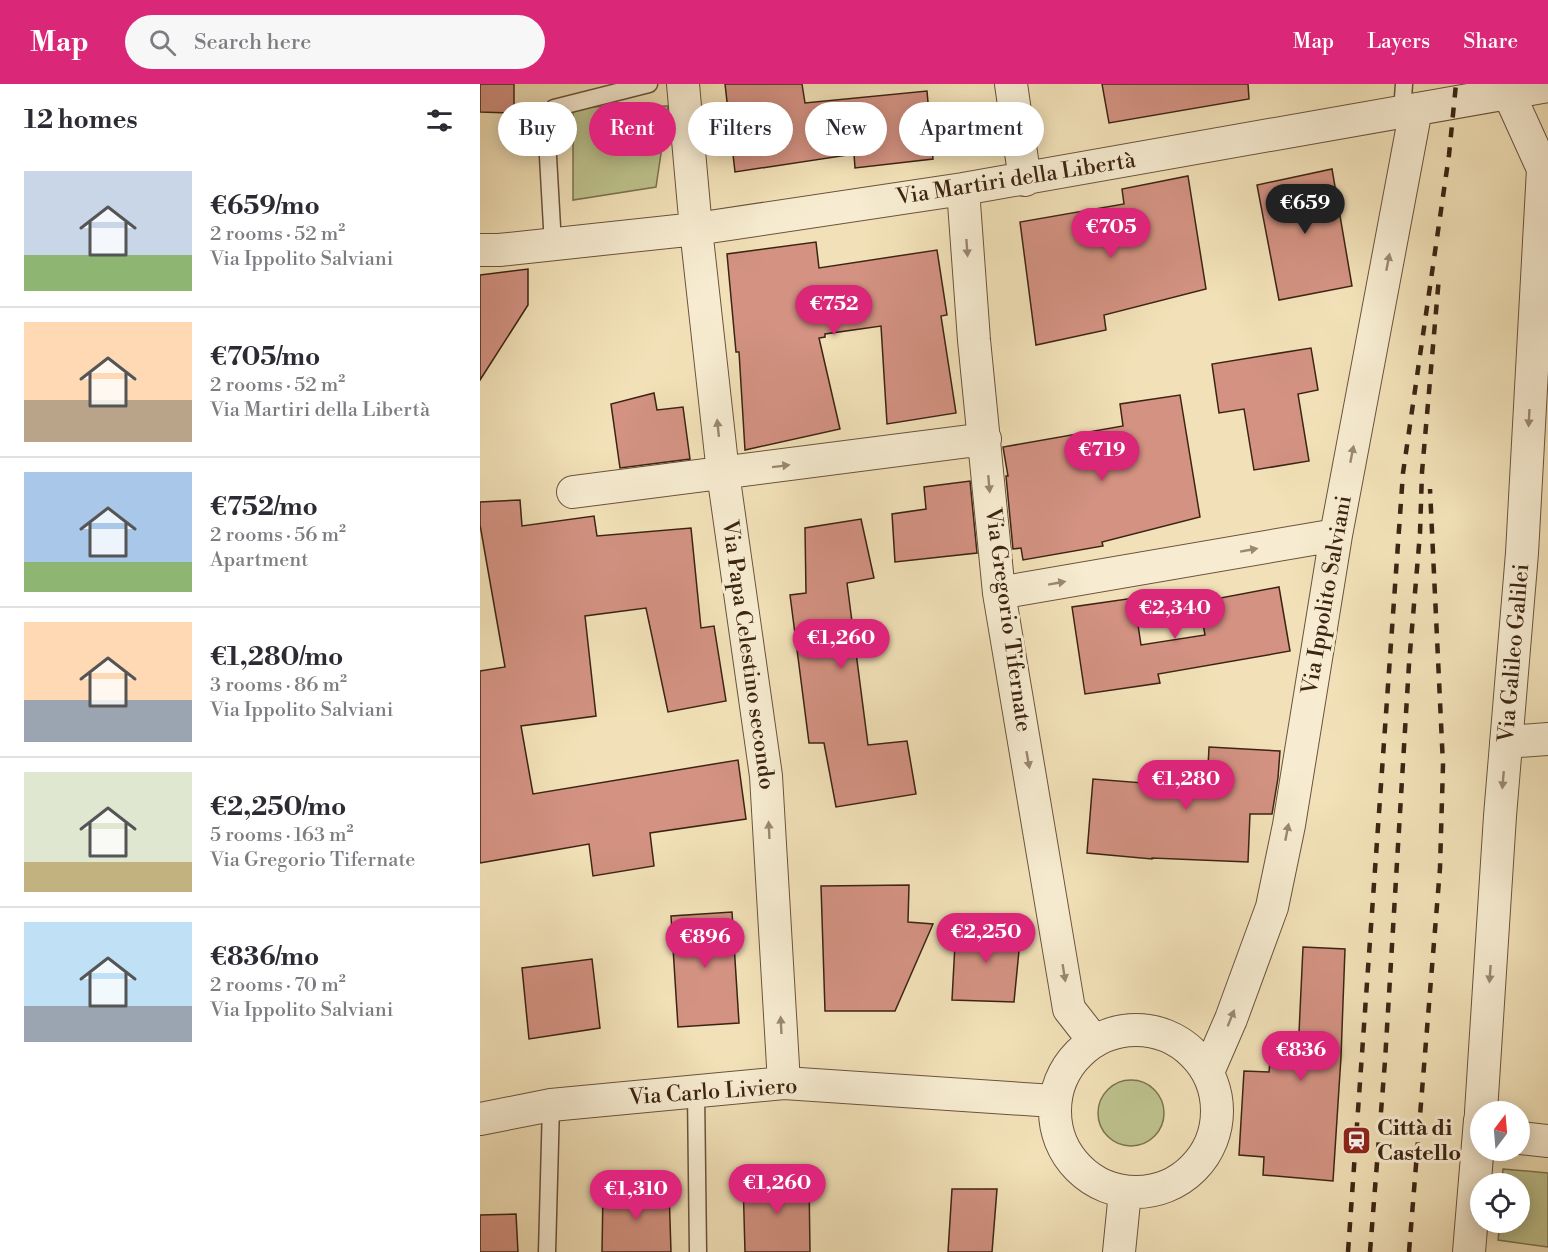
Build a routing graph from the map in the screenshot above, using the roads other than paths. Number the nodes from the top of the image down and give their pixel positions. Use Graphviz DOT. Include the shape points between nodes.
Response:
graph roads {
  1 [pos="650,84"];
  2 [pos="683,84"];
  3 [pos="1011,84"];
  4 [pos="1548,86"];
  5 [pos="1509,89"];
  6 [pos="1408,101"];
  7 [pos="1025,180"];
  8 [pos="963,189"];
  9 [pos="696,229"];
  10 [pos="553,245"];
  11 [pos="480,250"];
  12 [pos="985,439"];
  13 [pos="723,473"];
  14 [pos="573,492"];
  15 [pos="1336,535"];
  16 [pos="999,593"];
  17 [pos="1548,739"];
  18 [pos="1506,742"];
  19 [pos="1094,1041"];
  20 [pos="1208,1072"];
  21 [pos="784,1083"];
  22 [pos="696,1092"];
  23 [pos="1054,1101"];
  24 [pos="1482,1101"];
  25 [pos="551,1105"];
  26 [pos="480,1119"];
  27 [pos="1530,1139"];
  28 [pos="1548,1141"];
  29 [pos="1477,1161"];
  30 [pos="1125,1192"];
  31 [pos="547,1252"];
  32 [pos="698,1252"];
  33 [pos="1119,1252"];
  34 [pos="1469,1252"];
  1 -- 10 [label="lane" via="554,108 546,121"];
  2 -- 9 [label="street, Via Papa Celestino secondo"];
  3 -- 7 [label="street"];
  4 -- 5 [label="street, Via Martiri della Libertà"];
  5 -- 6 [label="street, Via Martiri della Libertà"];
  5 -- 18 [label="street, Via Galileo Galilei, one-way" via="1543,169 1522,553"];
  6 -- 7 [label="street, Via Martiri della Libertà"];
  15 -- 6 [label="street, Via Ippolito Salviani, one-way"];
  7 -- 8 [label="street, Via Martiri della Libertà"];
  8 -- 9 [label="street, Via Martiri della Libertà"];
  8 -- 12 [label="street, Via Gregorio Tifernate, one-way"];
  9 -- 10 [label="street, Via Martiri della Libertà"];
  13 -- 9 [label="street, Via Papa Celestino secondo, one-way"];
  10 -- 11 [label="street, Via Martiri della Libertà"];
  13 -- 12 [label="street, one-way"];
  12 -- 16 [label="street, Via Gregorio Tifernate, one-way"];
  13 -- 14 [label="street"];
  21 -- 13 [label="street, Via Papa Celestino secondo, one-way" via="766,776"];
  16 -- 15 [label="street, one-way"];
  20 -- 15 [label="street, Via Ippolito Salviani, one-way" via="1270,916 1289,825"];
  16 -- 19 [label="street, Via Gregorio Tifernate, one-way" via="1069,1009"];
  17 -- 18 [label="street"];
  18 -- 24 [label="street, Via Galileo Galilei, one-way"];
  19 -- 20 [label="street" via="1114,1032 1157,1032 1195,1054"];
  19 -- 23 [label="street" via="1074,1056 1061,1077"];
  20 -- 30 [label="street" via="1217,1098 1216,1126 1207,1152 1189,1173 1170,1186 1148,1192"];
  21 -- 22 [label="street, Via Carlo Liviero"];
  21 -- 23 [label="street, Via Carlo Liviero"];
  22 -- 25 [label="street, Via Carlo Liviero"];
  22 -- 32 [label="lane"];
  23 -- 30 [label="street" via="1055,1126 1074,1164 1101,1185"];
  25 -- 26 [label="street, Via Carlo Liviero"];
  25 -- 31 [label="lane"];
  27 -- 28 [label="street"];
  29 -- 34 [label="street, Via Galileo Galilei"];
  30 -- 33 [label="street"];
}
